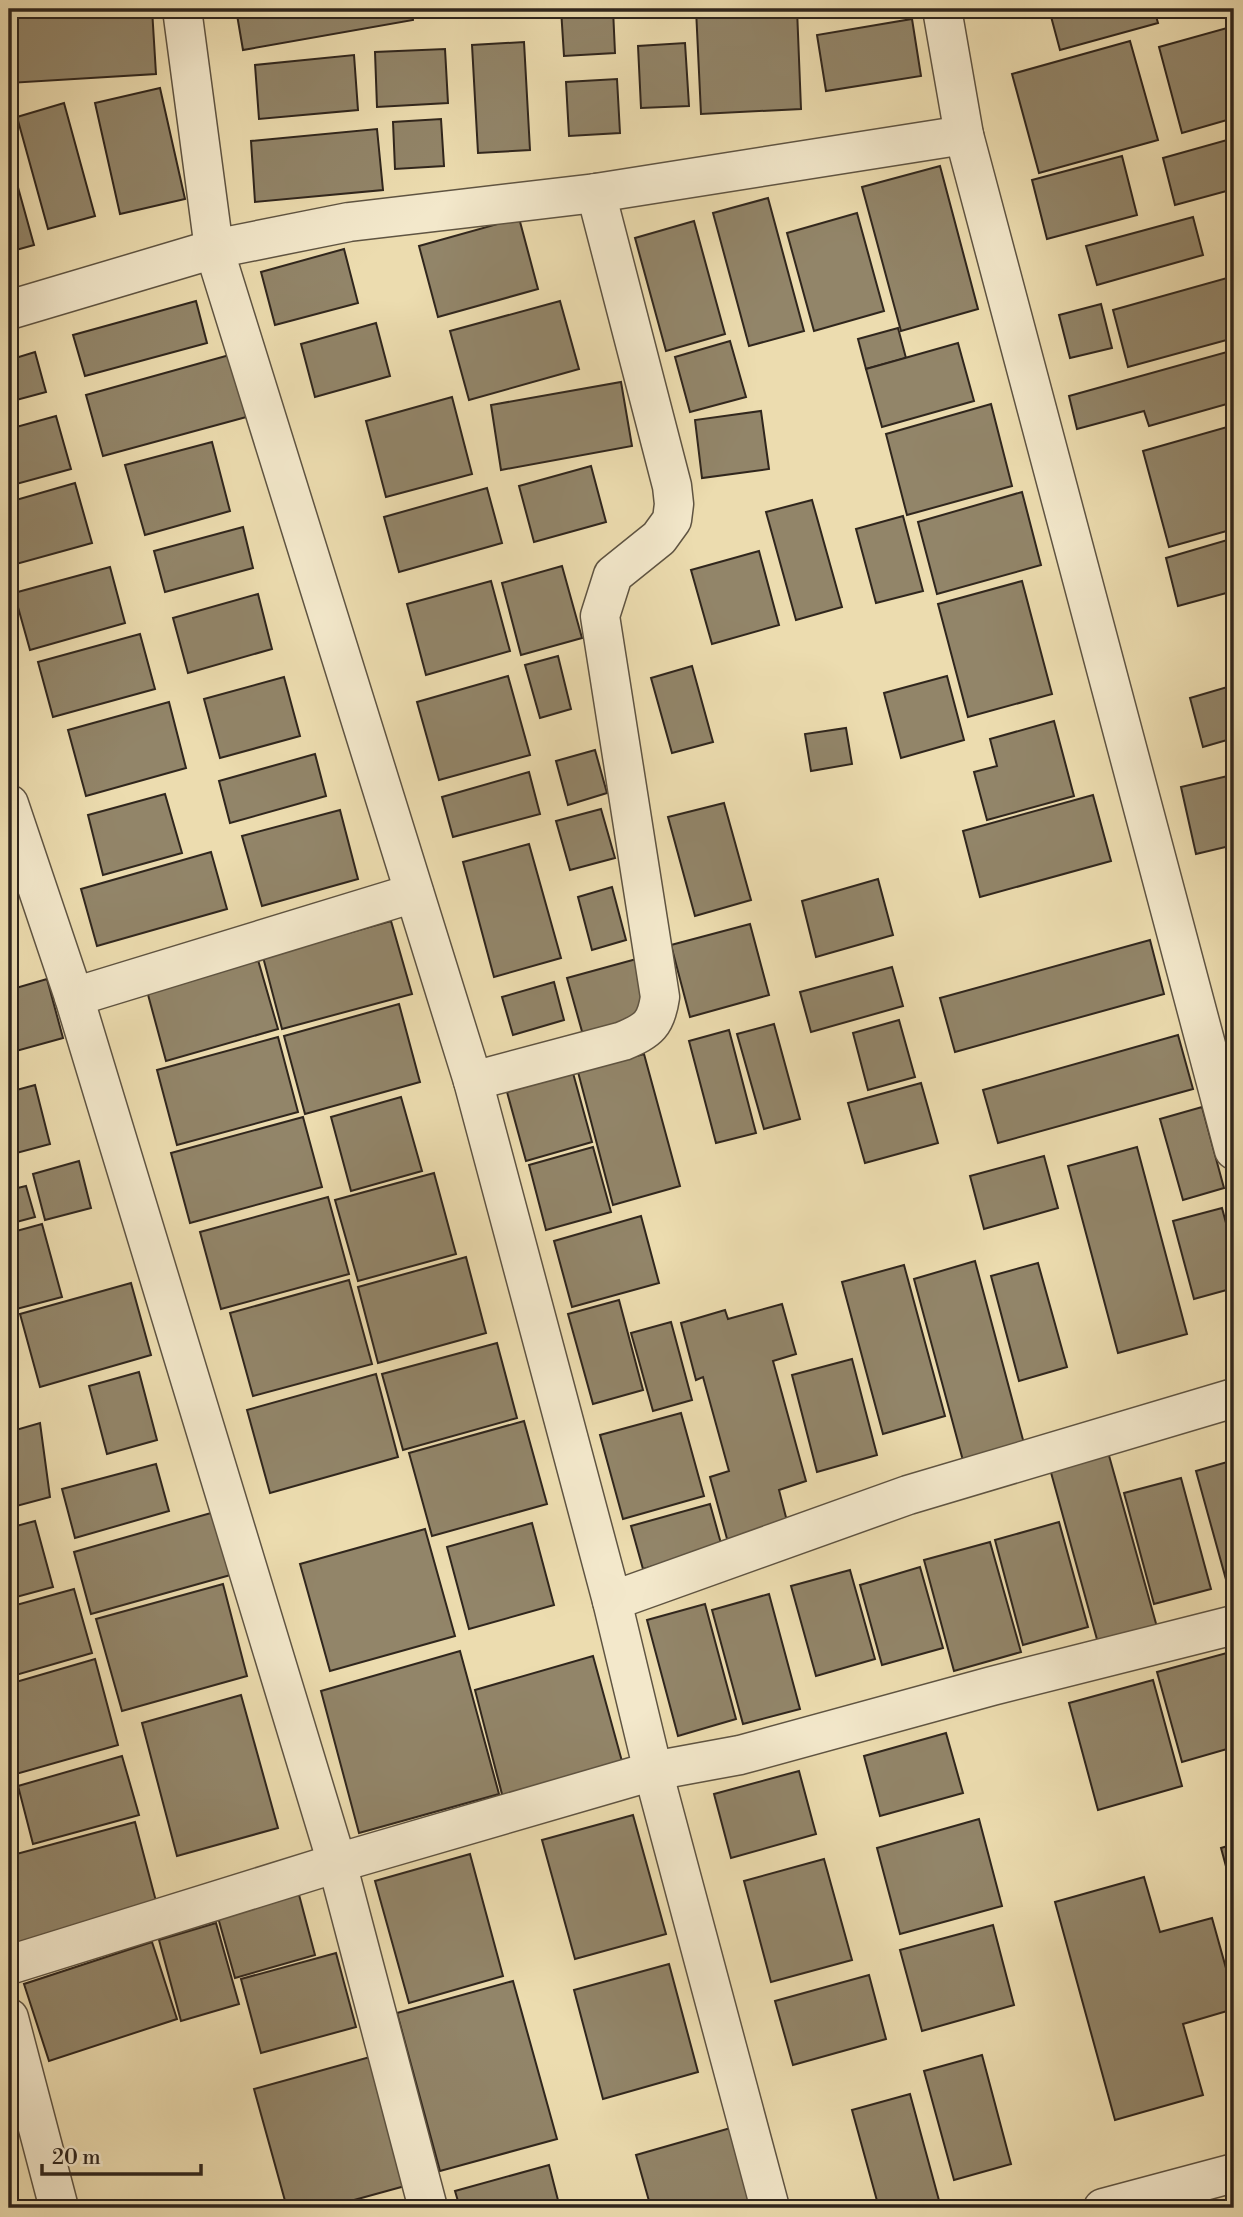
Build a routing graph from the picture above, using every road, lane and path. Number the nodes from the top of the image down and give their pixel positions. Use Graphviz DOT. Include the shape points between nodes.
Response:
graph roads {
  1 [pos="182,9"];
  2 [pos="942,9"];
  3 [pos="964,135"];
  4 [pos="596,193"];
  5 [pos="214,249"];
  6 [pos="9,310"];
  7 [pos="9,804"];
  8 [pos="414,892"];
  9 [pos="74,998"];
  10 [pos="473,1082"];
  11 [pos="1234,1150"];
  12 [pos="1234,1398"];
  13 [pos="612,1601"];
  14 [pos="1234,1625"];
  15 [pos="653,1771"];
  16 [pos="337,1863"];
  17 [pos="9,1965"];
  18 [pos="9,2018"];
  19 [pos="1234,2173"];
  20 [pos="60,2208"];
  21 [pos="428,2208"];
  22 [pos="770,2208"];
  23 [pos="1104,2208"];
  1 -- 5 [label="street"];
  2 -- 3 [label="street"];
  3 -- 4 [label="street"];
  3 -- 11 [label="street"];
  4 -- 5 [label="street" via="349,222"];
  4 -- 10 [label="street" via="674,504 671,520 659,538 613,575 600,616 660,997 657,1016 644,1032"];
  5 -- 6 [label="street"];
  5 -- 8 [label="street"];
  7 -- 9 [label="street"];
  8 -- 9 [label="street"];
  8 -- 10 [label="street"];
  9 -- 16 [label="street"];
  10 -- 13 [label="street"];
  12 -- 13 [label="street" via="908,1495"];
  13 -- 15 [label="street"];
  14 -- 15 [label="street" via="740,1755"];
  15 -- 16 [label="street"];
  15 -- 22 [label="street"];
  16 -- 17 [label="street"];
  16 -- 21 [label="street"];
  18 -- 20 [label="street"];
  19 -- 23 [label="street"];
}
